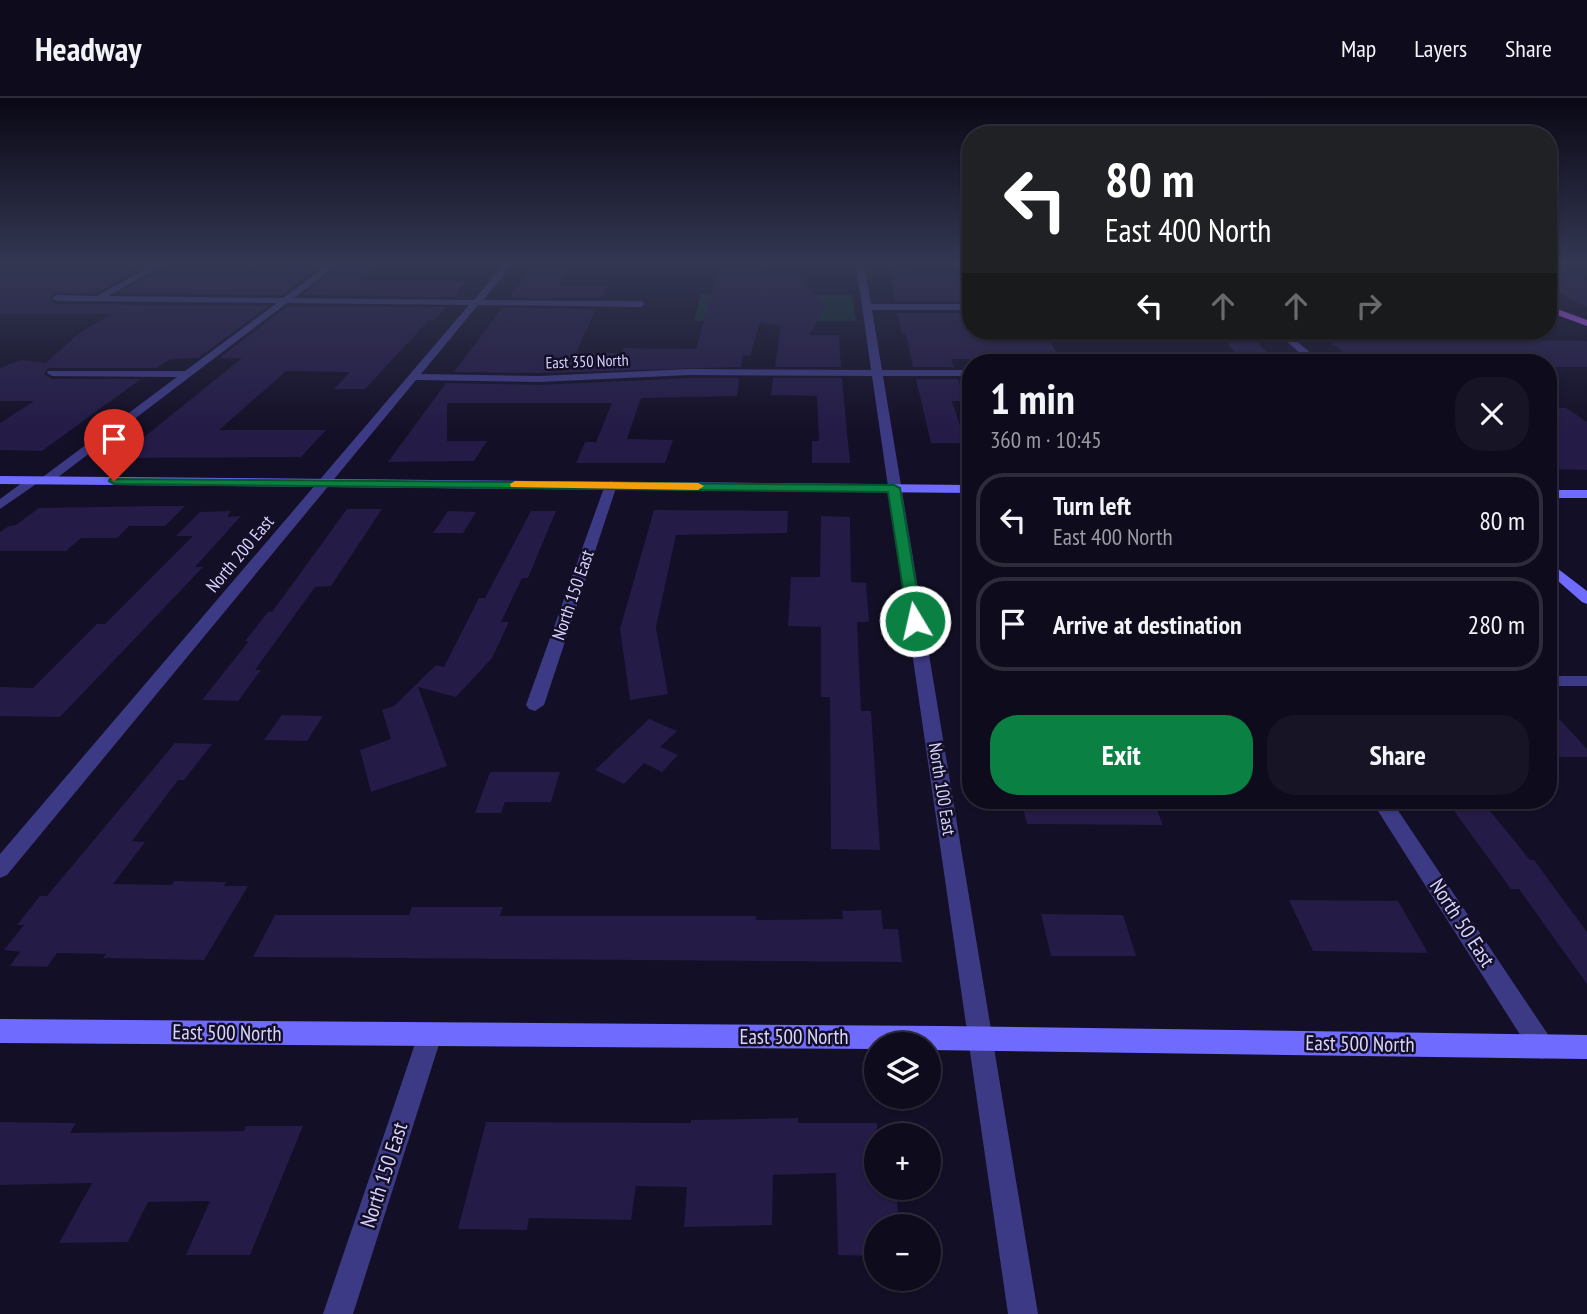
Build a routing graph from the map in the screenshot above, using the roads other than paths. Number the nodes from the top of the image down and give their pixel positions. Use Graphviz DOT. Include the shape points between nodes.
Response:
graph roads {
  1 [pos="260,320"];
  2 [pos="462,320"];
  3 [pos="870,320"];
  4 [pos="1290,340"];
  5 [pos="1306,354"];
  6 [pos="52,373"];
  7 [pos="879,373"];
  8 [pos="962,373"];
  9 [pos="188,374"];
  10 [pos="414,377"];
  11 [pos="0,480"];
  12 [pos="40,480"];
  13 [pos="324,483"];
  14 [pos="611,485"];
  15 [pos="894,488"];
  16 [pos="962,489"];
  17 [pos="1557,494"];
  18 [pos="1587,494"];
  19 [pos="0,505"];
  20 [pos="1557,573"];
  21 [pos="1587,599"];
  22 [pos="1557,681"];
  23 [pos="1587,681"];
  24 [pos="535,705"];
  25 [pos="1387,809"];
  26 [pos="0,869"];
  27 [pos="0,1031"];
  28 [pos="430,1035"];
  29 [pos="981,1039"];
  30 [pos="1542,1047"];
  31 [pos="1587,1047"];
  32 [pos="338,1314"];
  33 [pos="1023,1314"];
  1 -- 9 [label="street"];
  2 -- 10 [label="street, North 200 East"];
  3 -- 7 [label="street, North 100 East"];
  4 -- 5 [label="street"];
  6 -- 9 [label="street"];
  7 -- 8 [label="street, East 350 North"];
  7 -- 10 [label="street, East 350 North"];
  7 -- 15 [label="street, North 100 East"];
  9 -- 12 [label="street"];
  10 -- 13 [label="street, North 200 East"];
  11 -- 12 [label="main road"];
  12 -- 13 [label="main road"];
  12 -- 19 [label="street"];
  13 -- 14 [label="main road"];
  13 -- 26 [label="street, North 200 East"];
  14 -- 15 [label="main road"];
  14 -- 24 [label="street, North 150 East"];
  15 -- 16 [label="main road"];
  15 -- 29 [label="street, North 100 East"];
  17 -- 18 [label="main road"];
  20 -- 21 [label="main road"];
  22 -- 23 [label="street"];
  25 -- 30 [label="street, North 50 East"];
  27 -- 28 [label="main road, East 500 North"];
  28 -- 29 [label="main road, East 500 North"];
  28 -- 32 [label="street, North 150 East"];
  29 -- 30 [label="main road, East 500 North"];
  29 -- 33 [label="street, North 100 East"];
  30 -- 31 [label="main road, East 500 North"];
}
